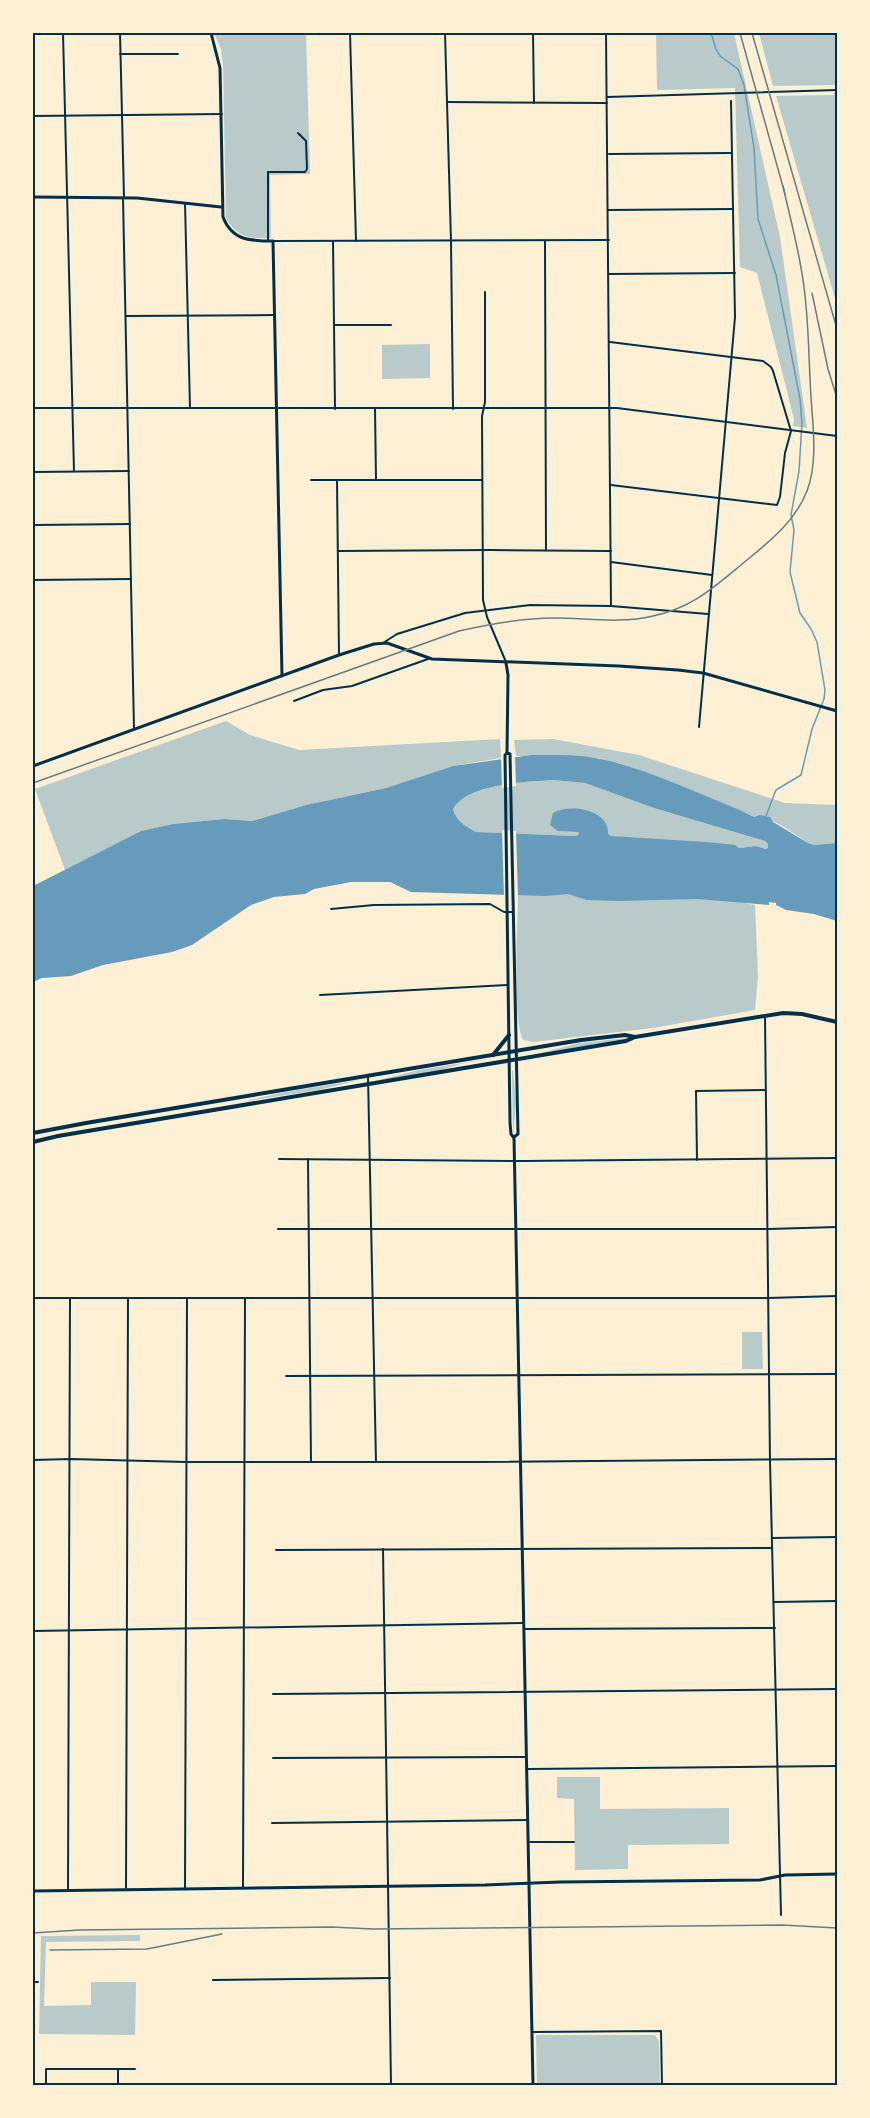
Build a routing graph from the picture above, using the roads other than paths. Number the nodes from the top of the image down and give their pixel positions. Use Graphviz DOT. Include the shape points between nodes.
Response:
graph roads {
  1 [pos="63,33"];
  2 [pos="120,33"];
  3 [pos="211,33"];
  4 [pos="350,33"];
  5 [pos="445,33"];
  6 [pos="533,33"];
  7 [pos="606,33"];
  8 [pos="120,54"];
  9 [pos="178,54"];
  10 [pos="835,90"];
  11 [pos="607,97"];
  12 [pos="731,101"];
  13 [pos="447,102"];
  14 [pos="534,103"];
  15 [pos="607,103"];
  16 [pos="222,114"];
  17 [pos="122,115"];
  18 [pos="33,116"];
  19 [pos="67,116"];
  20 [pos="298,133"];
  21 [pos="732,153"];
  22 [pos="608,154"];
  23 [pos="33,197"];
  24 [pos="67,197"];
  25 [pos="124,198"];
  26 [pos="185,203"];
  27 [pos="221,207"];
  28 [pos="734,209"];
  29 [pos="608,210"];
  30 [pos="545,240"];
  31 [pos="609,240"];
  32 [pos="268,241"];
  33 [pos="273,241"];
  34 [pos="333,241"];
  35 [pos="356,241"];
  36 [pos="451,241"];
  37 [pos="735,273"];
  38 [pos="609,274"];
  39 [pos="484,292"];
  40 [pos="275,315"];
  41 [pos="126,316"];
  42 [pos="187,316"];
  43 [pos="334,325"];
  44 [pos="391,325"];
  45 [pos="610,342"];
  46 [pos="731,357"];
  47 [pos="128,407"];
  48 [pos="33,408"];
  49 [pos="73,408"];
  50 [pos="190,408"];
  51 [pos="277,408"];
  52 [pos="375,408"];
  53 [pos="546,408"];
  54 [pos="610,408"];
  55 [pos="335,409"];
  56 [pos="453,409"];
  57 [pos="483,410"];
  58 [pos="725,422"];
  59 [pos="837,436"];
  60 [pos="74,471"];
  61 [pos="129,471"];
  62 [pos="33,472"];
  63 [pos="311,480"];
  64 [pos="337,480"];
  65 [pos="376,480"];
  66 [pos="482,480"];
  67 [pos="611,485"];
  68 [pos="718,499"];
  69 [pos="130,524"];
  70 [pos="33,525"];
  71 [pos="482,550"];
  72 [pos="546,550"];
  73 [pos="338,551"];
  74 [pos="611,551"];
  75 [pos="611,562"];
  76 [pos="712,575"];
  77 [pos="131,579"];
  78 [pos="33,580"];
  79 [pos="611,606"];
  80 [pos="485,610"];
  81 [pos="708,614"];
  82 [pos="383,643"];
  83 [pos="339,655"];
  84 [pos="428,659"];
  85 [pos="506,663"];
  86 [pos="703,673"];
  87 [pos="282,676"];
  88 [pos="294,701"];
  89 [pos="837,711"];
  90 [pos="699,727"];
  91 [pos="134,729"];
  92 [pos="507,753"];
  93 [pos="33,766"];
  94 [pos="331,909"];
  95 [pos="507,912"];
  96 [pos="513,912"];
  97 [pos="507,985"];
  98 [pos="320,995"];
  99 [pos="765,1015"];
  100 [pos="837,1022"];
  101 [pos="509,1035"];
  102 [pos="635,1037"];
  103 [pos="517,1052"];
  104 [pos="509,1053"];
  105 [pos="493,1056"];
  106 [pos="517,1060"];
  107 [pos="509,1062"];
  108 [pos="368,1076"];
  109 [pos="368,1084"];
  110 [pos="766,1090"];
  111 [pos="33,1133"];
  112 [pos="514,1138"];
  113 [pos="33,1142"];
  114 [pos="837,1158"];
  115 [pos="279,1159"];
  116 [pos="308,1159"];
  117 [pos="370,1160"];
  118 [pos="514,1160"];
  119 [pos="696,1160"];
  120 [pos="767,1160"];
  121 [pos="837,1227"];
  122 [pos="278,1228"];
  123 [pos="309,1228"];
  124 [pos="372,1229"];
  125 [pos="515,1229"];
  126 [pos="769,1229"];
  127 [pos="837,1296"];
  128 [pos="33,1298"];
  129 [pos="70,1298"];
  130 [pos="128,1298"];
  131 [pos="186,1298"];
  132 [pos="245,1298"];
  133 [pos="517,1298"];
  134 [pos="768,1298"];
  135 [pos="308,1299"];
  136 [pos="373,1299"];
  137 [pos="837,1374"];
  138 [pos="375,1375"];
  139 [pos="286,1376"];
  140 [pos="312,1376"];
  141 [pos="518,1376"];
  142 [pos="769,1376"];
  143 [pos="71,1459"];
  144 [pos="128,1459"];
  145 [pos="33,1460"];
  146 [pos="837,1460"];
  147 [pos="770,1461"];
  148 [pos="186,1462"];
  149 [pos="244,1462"];
  150 [pos="311,1462"];
  151 [pos="376,1462"];
  152 [pos="520,1462"];
  153 [pos="837,1537"];
  154 [pos="772,1538"];
  155 [pos="772,1548"];
  156 [pos="383,1549"];
  157 [pos="522,1549"];
  158 [pos="276,1550"];
  159 [pos="837,1601"];
  160 [pos="773,1602"];
  161 [pos="524,1623"];
  162 [pos="384,1624"];
  163 [pos="244,1626"];
  164 [pos="185,1628"];
  165 [pos="775,1628"];
  166 [pos="127,1629"];
  167 [pos="524,1629"];
  168 [pos="33,1631"];
  169 [pos="68,1631"];
  170 [pos="776,1689"];
  171 [pos="837,1689"];
  172 [pos="524,1692"];
  173 [pos="385,1693"];
  174 [pos="273,1694"];
  175 [pos="386,1757"];
  176 [pos="526,1757"];
  177 [pos="273,1758"];
  178 [pos="777,1766"];
  179 [pos="837,1766"];
  180 [pos="526,1769"];
  181 [pos="527,1820"];
  182 [pos="387,1822"];
  183 [pos="272,1823"];
  184 [pos="527,1842"];
  185 [pos="574,1842"];
  186 [pos="837,1874"];
  187 [pos="779,1877"];
  188 [pos="528,1883"];
  189 [pos="388,1886"];
  190 [pos="243,1887"];
  191 [pos="126,1888"];
  192 [pos="185,1888"];
  193 [pos="68,1889"];
  194 [pos="33,1891"];
  195 [pos="781,1915"];
  196 [pos="390,1978"];
  197 [pos="213,1980"];
  198 [pos="33,1982"];
  199 [pos="38,1982"];
  200 [pos="532,2032"];
  201 [pos="118,2069"];
  202 [pos="135,2069"];
  203 [pos="46,2085"];
  204 [pos="118,2085"];
  205 [pos="391,2085"];
  206 [pos="533,2085"];
  207 [pos="662,2085"];
  1 -- 19 [label="street"];
  2 -- 8 [label="street"];
  3 -- 16 [label="main road" via="220,68"];
  4 -- 35 [label="street"];
  5 -- 13 [label="street"];
  6 -- 14 [label="street"];
  7 -- 11 [label="street"];
  8 -- 9 [label="street"];
  8 -- 17 [label="street"];
  10 -- 11 [label="street"];
  11 -- 15 [label="street"];
  12 -- 21 [label="street"];
  13 -- 14 [label="street"];
  13 -- 36 [label="street"];
  14 -- 15 [label="street"];
  15 -- 22 [label="street"];
  16 -- 17 [label="street"];
  16 -- 27 [label="main road"];
  17 -- 19 [label="street"];
  17 -- 25 [label="street"];
  18 -- 19 [label="street"];
  19 -- 24 [label="street"];
  20 -- 32 [label="street" via="306,141 307,169 267,172"];
  21 -- 22 [label="street"];
  21 -- 28 [label="street"];
  22 -- 29 [label="street"];
  23 -- 24 [label="main road"];
  24 -- 25 [label="main road"];
  24 -- 49 [label="street"];
  25 -- 26 [label="main road"];
  25 -- 41 [label="street"];
  26 -- 27 [label="main road"];
  26 -- 42 [label="street"];
  27 -- 32 [label="main road" via="226,224 235,234 249,241"];
  28 -- 29 [label="street"];
  28 -- 37 [label="street"];
  29 -- 31 [label="street"];
  30 -- 31 [label="street"];
  30 -- 36 [label="street"];
  30 -- 53 [label="street"];
  31 -- 38 [label="street"];
  32 -- 33 [label="main road"];
  33 -- 34 [label="street"];
  33 -- 40 [label="main road"];
  34 -- 35 [label="street"];
  34 -- 43 [label="street"];
  35 -- 36 [label="street"];
  36 -- 56 [label="street"];
  37 -- 38 [label="street"];
  37 -- 46 [label="street"];
  38 -- 45 [label="street"];
  39 -- 57 [label="street"];
  40 -- 42 [label="street"];
  40 -- 51 [label="main road"];
  41 -- 42 [label="street"];
  41 -- 47 [label="street"];
  42 -- 50 [label="street"];
  43 -- 44 [label="street"];
  43 -- 55 [label="street"];
  45 -- 46 [label="street"];
  45 -- 54 [label="street"];
  46 -- 58 [label="street"];
  46 -- 68 [label="street" via="763,361 771,367 791,431 777,505"];
  47 -- 49 [label="street"];
  47 -- 50 [label="street"];
  47 -- 61 [label="street"];
  48 -- 49 [label="street"];
  49 -- 60 [label="street"];
  50 -- 51 [label="street"];
  51 -- 55 [label="street"];
  51 -- 87 [label="main road"];
  52 -- 55 [label="street"];
  52 -- 56 [label="street"];
  52 -- 65 [label="street"];
  53 -- 54 [label="street"];
  53 -- 57 [label="street"];
  53 -- 72 [label="street"];
  54 -- 58 [label="street"];
  54 -- 67 [label="street"];
  56 -- 57 [label="street"];
  57 -- 66 [label="street"];
  58 -- 59 [label="street"];
  58 -- 68 [label="street"];
  60 -- 61 [label="street"];
  60 -- 62 [label="street"];
  61 -- 69 [label="street"];
  63 -- 64 [label="street"];
  64 -- 65 [label="street"];
  64 -- 73 [label="street"];
  65 -- 66 [label="street"];
  66 -- 71 [label="street"];
  67 -- 68 [label="street"];
  67 -- 74 [label="street"];
  68 -- 76 [label="street"];
  69 -- 70 [label="street"];
  69 -- 77 [label="street"];
  71 -- 72 [label="street"];
  71 -- 73 [label="street"];
  71 -- 80 [label="street"];
  72 -- 74 [label="street"];
  73 -- 83 [label="street"];
  74 -- 75 [label="street"];
  75 -- 76 [label="street"];
  75 -- 79 [label="street"];
  76 -- 81 [label="street"];
  77 -- 78 [label="street"];
  77 -- 91 [label="street"];
  79 -- 80 [label="street" via="530,605"];
  79 -- 81 [label="street"];
  80 -- 82 [label="street" via="421,626"];
  80 -- 85 [label="street"];
  81 -- 86 [label="street"];
  82 -- 83 [label="main road"];
  82 -- 84 [label="main road" via="399,645"];
  83 -- 87 [label="main road"];
  84 -- 85 [label="main road"];
  84 -- 88 [label="street" via="352,686 323,690"];
  85 -- 86 [label="main road" via="631,666"];
  85 -- 92 [label="main road"];
  86 -- 89 [label="main road"];
  86 -- 90 [label="street"];
  87 -- 91 [label="main road"];
  91 -- 93 [label="main road"];
  92 -- 95 [label="main road"];
  92 -- 96 [label="main road"];
  94 -- 95 [label="street" via="490,904"];
  95 -- 96 [label="street"];
  95 -- 97 [label="main road"];
  96 -- 103 [label="main road"];
  97 -- 98 [label="street"];
  97 -- 101 [label="main road"];
  99 -- 100 [label="main road" via="802,1014"];
  99 -- 102 [label="main road"];
  99 -- 110 [label="street"];
  101 -- 104 [label="main road"];
  101 -- 105 [label="main road"];
  102 -- 103 [label="main road" via="604,1037"];
  102 -- 106 [label="main road"];
  103 -- 104 [label="main road"];
  103 -- 106 [label="main road"];
  104 -- 105 [label="main road"];
  104 -- 107 [label="main road"];
  105 -- 108 [label="main road"];
  106 -- 107 [label="main road"];
  106 -- 112 [label="main road" via="518,1134"];
  107 -- 109 [label="main road"];
  107 -- 112 [label="main road"];
  108 -- 109 [label="street"];
  108 -- 111 [label="main road"];
  109 -- 113 [label="main road"];
  109 -- 117 [label="street"];
  110 -- 119 [label="street" via="696,1091"];
  110 -- 120 [label="street"];
  112 -- 118 [label="main road"];
  114 -- 120 [label="street"];
  115 -- 116 [label="street"];
  116 -- 117 [label="street"];
  116 -- 123 [label="street"];
  117 -- 118 [label="street"];
  117 -- 124 [label="street"];
  118 -- 119 [label="street"];
  118 -- 125 [label="main road"];
  119 -- 120 [label="street"];
  120 -- 126 [label="street"];
  121 -- 126 [label="street"];
  122 -- 123 [label="street"];
  123 -- 124 [label="street"];
  123 -- 135 [label="street"];
  124 -- 125 [label="street"];
  124 -- 136 [label="street"];
  125 -- 126 [label="street"];
  125 -- 133 [label="main road"];
  126 -- 134 [label="street"];
  127 -- 134 [label="street"];
  128 -- 129 [label="street"];
  129 -- 130 [label="street"];
  129 -- 143 [label="street"];
  130 -- 131 [label="street"];
  130 -- 144 [label="street"];
  131 -- 132 [label="street"];
  131 -- 148 [label="street"];
  132 -- 135 [label="street"];
  132 -- 149 [label="street"];
  133 -- 134 [label="street"];
  133 -- 136 [label="street"];
  133 -- 141 [label="main road"];
  134 -- 142 [label="street"];
  135 -- 136 [label="street"];
  135 -- 140 [label="street"];
  136 -- 138 [label="street"];
  137 -- 142 [label="street"];
  138 -- 140 [label="street"];
  138 -- 141 [label="street"];
  138 -- 151 [label="street"];
  139 -- 140 [label="street"];
  140 -- 150 [label="street"];
  141 -- 142 [label="street"];
  141 -- 152 [label="main road"];
  142 -- 147 [label="street"];
  143 -- 144 [label="street"];
  143 -- 145 [label="street"];
  143 -- 169 [label="street"];
  144 -- 148 [label="street"];
  144 -- 166 [label="street"];
  146 -- 147 [label="street"];
  147 -- 152 [label="street"];
  147 -- 154 [label="street"];
  148 -- 149 [label="street"];
  148 -- 164 [label="street"];
  149 -- 150 [label="street"];
  149 -- 163 [label="street"];
  150 -- 151 [label="street"];
  151 -- 152 [label="street"];
  152 -- 157 [label="main road"];
  153 -- 154 [label="street"];
  154 -- 155 [label="street"];
  155 -- 157 [label="street"];
  155 -- 160 [label="street"];
  156 -- 157 [label="street"];
  156 -- 158 [label="street"];
  156 -- 162 [label="street"];
  157 -- 161 [label="main road"];
  159 -- 160 [label="street"];
  160 -- 165 [label="street"];
  161 -- 162 [label="street"];
  161 -- 167 [label="main road"];
  162 -- 163 [label="street"];
  162 -- 173 [label="street"];
  163 -- 164 [label="street"];
  163 -- 190 [label="street"];
  164 -- 166 [label="street"];
  164 -- 192 [label="street"];
  165 -- 167 [label="street"];
  165 -- 170 [label="street"];
  166 -- 169 [label="street"];
  166 -- 191 [label="street"];
  167 -- 172 [label="main road"];
  168 -- 169 [label="street"];
  169 -- 193 [label="street"];
  170 -- 171 [label="street"];
  170 -- 172 [label="street"];
  170 -- 178 [label="street"];
  172 -- 173 [label="street"];
  172 -- 176 [label="main road"];
  173 -- 174 [label="street"];
  173 -- 175 [label="street"];
  175 -- 176 [label="street"];
  175 -- 177 [label="street"];
  175 -- 182 [label="street"];
  176 -- 180 [label="main road"];
  178 -- 179 [label="street"];
  178 -- 180 [label="street"];
  178 -- 187 [label="street"];
  180 -- 181 [label="main road"];
  181 -- 182 [label="street"];
  181 -- 184 [label="main road"];
  182 -- 183 [label="street"];
  182 -- 189 [label="street"];
  184 -- 185 [label="street"];
  184 -- 188 [label="main road"];
  186 -- 187 [label="main road"];
  187 -- 188 [label="main road"];
  187 -- 195 [label="street"];
  188 -- 189 [label="main road"];
  188 -- 200 [label="main road"];
  189 -- 190 [label="main road"];
  189 -- 196 [label="street"];
  190 -- 192 [label="main road"];
  191 -- 192 [label="main road"];
  191 -- 193 [label="main road"];
  193 -- 194 [label="main road"];
  196 -- 197 [label="street"];
  196 -- 205 [label="street"];
  198 -- 199 [label="street"];
  200 -- 206 [label="main road"];
  200 -- 207 [label="street" via="661,2031"];
  201 -- 202 [label="street"];
  201 -- 203 [label="street" via="46,2069"];
  201 -- 204 [label="street"];
}
